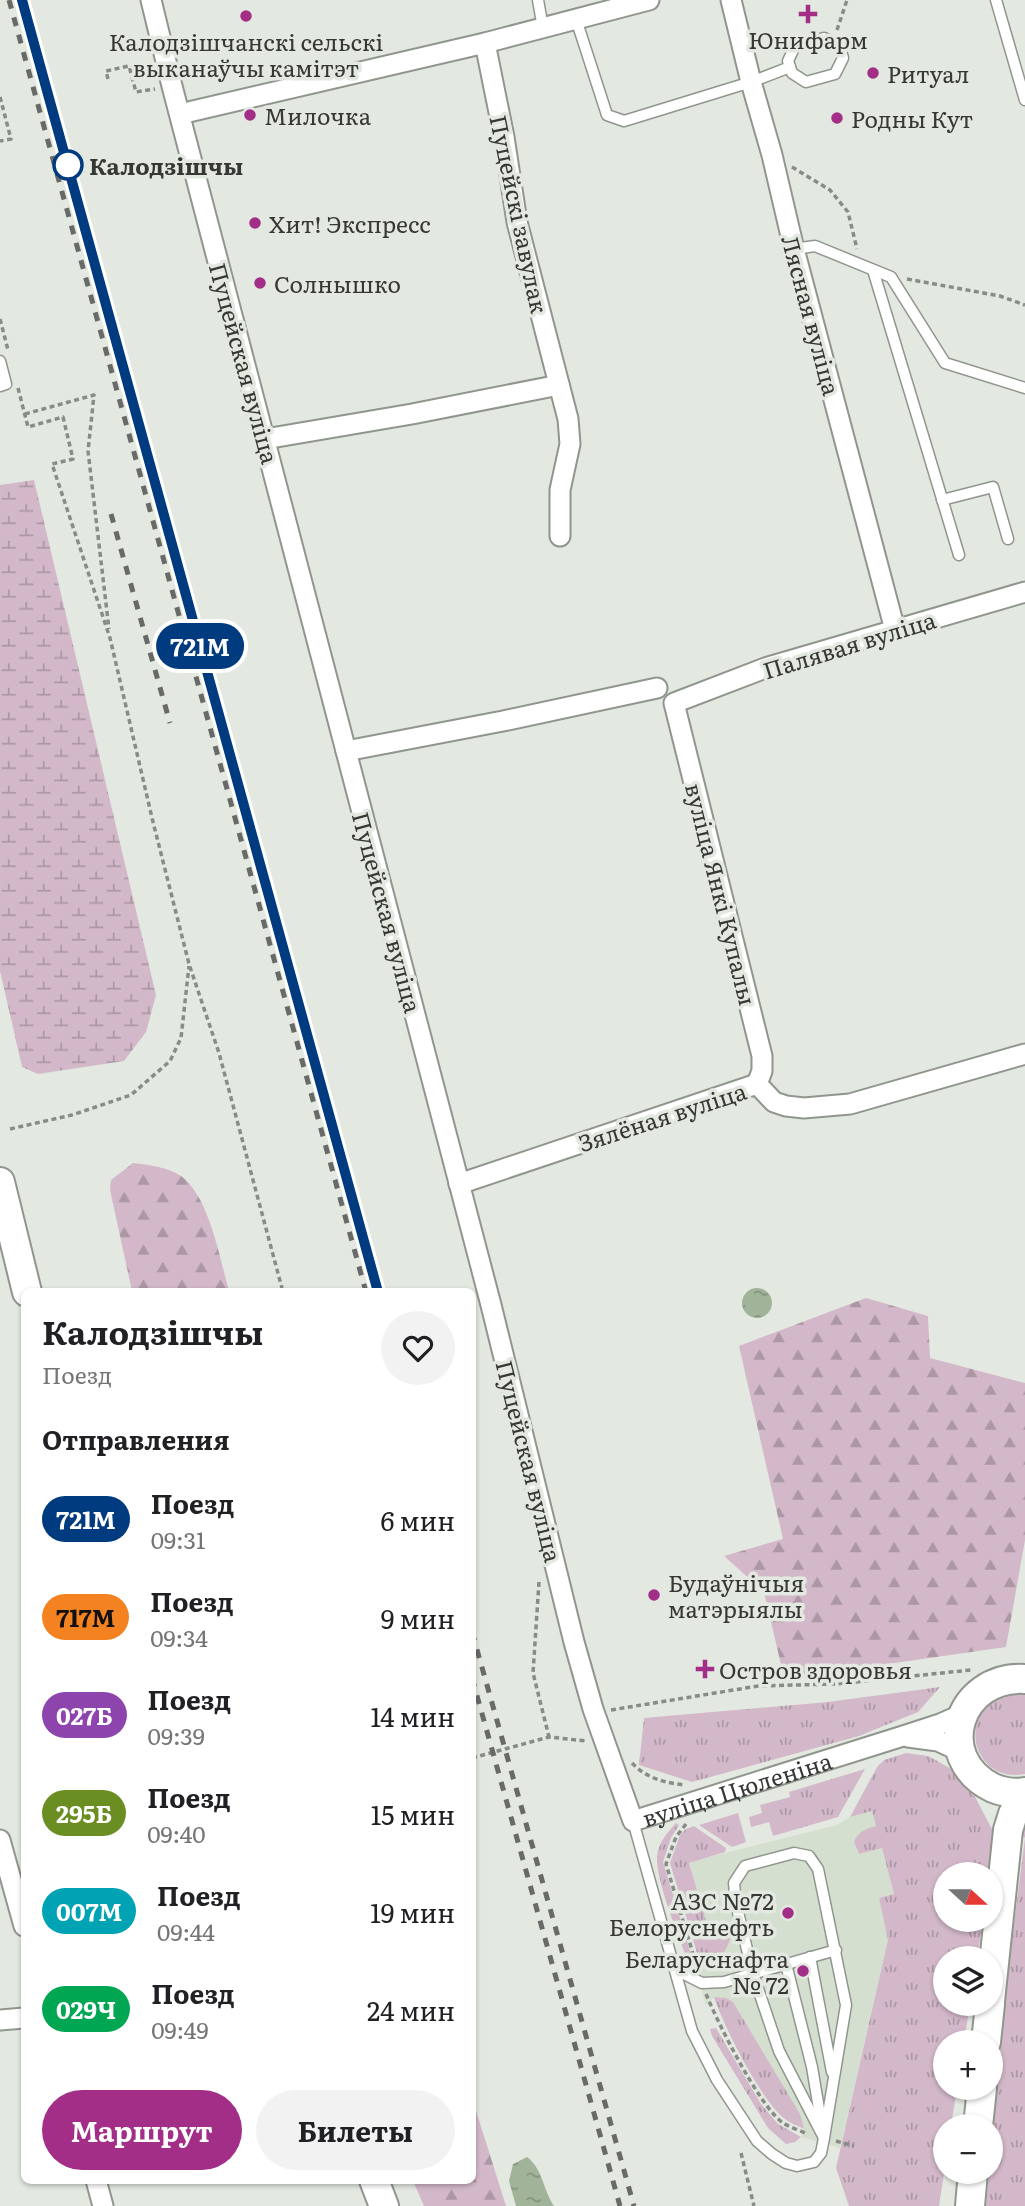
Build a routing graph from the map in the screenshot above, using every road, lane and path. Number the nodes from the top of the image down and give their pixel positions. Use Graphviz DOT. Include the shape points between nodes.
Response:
graph roads {
  1 [pos="152,0"];
  2 [pos="538,0"];
  3 [pos="649,0"];
  4 [pos="731,0"];
  5 [pos="848,0"];
  6 [pos="996,0"];
  7 [pos="576,18"];
  8 [pos="543,28"];
  9 [pos="833,42"];
  10 [pos="485,43"];
  11 [pos="790,68"];
  12 [pos="108,79"];
  13 [pos="751,82"];
  14 [pos="172,86"];
  15 [pos="0,97"];
  16 [pos="1025,100"];
  17 [pos="180,114"];
  18 [pos="0,141"];
  19 [pos="772,155"];
  20 [pos="794,249"];
  21 [pos="861,265"];
  22 [pos="873,270"];
  23 [pos="891,277"];
  24 [pos="1025,305"];
  25 [pos="0,360"];
  26 [pos="0,386"];
  27 [pos="559,386"];
  28 [pos="1025,388"];
  29 [pos="25,414"];
  30 [pos="42,423"];
  31 [pos="265,439"];
  32 [pos="942,500"];
  33 [pos="560,536"];
  34 [pos="1008,538"];
  35 [pos="958,555"];
  36 [pos="1025,592"];
  37 [pos="895,630"];
  38 [pos="110,638"];
  39 [pos="657,688"];
  40 [pos="674,703"];
  41 [pos="346,751"];
  42 [pos="189,964"];
  43 [pos="1025,1054"];
  44 [pos="757,1084"];
  45 [pos="10,1129"];
  46 [pos="0,1182"];
  47 [pos="458,1184"];
  48 [pos="26,1288"];
  49 [pos="282,1288"];
  50 [pos="967,1677"];
  51 [pos="1025,1679"];
  52 [pos="605,1711"];
  53 [pos="963,1714"];
  54 [pos="904,1736"];
  55 [pos="592,1742"];
  56 [pos="960,1751"];
  57 [pos="476,1757"];
  58 [pos="630,1760"];
  59 [pos="983,1783"];
  60 [pos="694,1784"];
  61 [pos="1025,1792"];
  62 [pos="1025,1798"];
  63 [pos="633,1821"];
  64 [pos="693,1821"];
  65 [pos="1008,1830"];
  66 [pos="0,1840"];
  67 [pos="21,1915"];
  68 [pos="996,1946"];
  69 [pos="836,1950"];
  70 [pos="810,1957"];
  71 [pos="786,1964"];
  72 [pos="676,1970"];
  73 [pos="753,1974"];
  74 [pos="702,1983"];
  75 [pos="21,2018"];
  76 [pos="0,2020"];
  77 [pos="834,2079"];
  78 [pos="824,2138"];
  79 [pos="854,2146"];
  80 [pos="741,2153"];
  81 [pos="97,2184"];
  82 [pos="376,2184"];
  83 [pos="973,2184"];
  84 [pos="103,2206"];
  85 [pos="384,2206"];
  86 [pos="754,2206"];
  87 [pos="970,2206"];
  1 -- 14 [label="street, Пуцейская вуліца"];
  2 -- 8 [label="lane"];
  3 -- 7 [label="street"];
  4 -- 13 [label="street, Лясная вуліца"];
  5 -- 9 [label="path"];
  6 -- 16 [label="lane"];
  7 -- 8 [label="street"];
  7 -- 13 [label="lane" via="607,115 624,121"];
  8 -- 10 [label="street"];
  9 -- 11 [label="lane" via="824,38 795,46 788,61"];
  9 -- 11 [label="lane" via="843,58 835,74 806,82"];
  10 -- 17 [label="street"];
  10 -- 27 [label="street, Пуцейскі завулак" via="517,222"];
  11 -- 13 [label="lane"];
  12 -- 14 [label="path" via="106,71 129,66 136,92"];
  13 -- 19 [label="street, Лясная вуліца"];
  14 -- 17 [label="street, Пуцейская вуліца"];
  15 -- 18 [label="path" via="11,139"];
  17 -- 31 [label="street, Пуцейская вуліца"];
  19 -- 20 [label="street, Лясная вуліца"];
  19 -- 21 [label="path" via="830,190 848,212"];
  20 -- 21 [label="lane" via="815,246"];
  20 -- 37 [label="street, Лясная вуліца"];
  21 -- 22 [label="lane"];
  22 -- 23 [label="lane"];
  22 -- 32 [label="lane"];
  23 -- 24 [label="path" via="1000,296"];
  23 -- 28 [label="lane" via="945,363"];
  25 -- 26 [label="lane" via="6,384"];
  27 -- 31 [label="street"];
  27 -- 33 [label="street, Пуцейскі завулак" via="570,444 560,490"];
  29 -- 38 [label="path" via="94,395 88,450"];
  30 -- 38 [label="path" via="63,417 73,459 52,464"];
  31 -- 41 [label="street, Пуцейская вуліца"];
  32 -- 34 [label="lane" via="993,487"];
  32 -- 35 [label="lane"];
  36 -- 37 [label="street, Палявая вуліца"];
  37 -- 40 [label="street, Палявая вуліца" via="768,667"];
  38 -- 42 [label="path"];
  39 -- 41 [label="street"];
  40 -- 44 [label="street, вуліца Янкі Купалы" via="762,1056"];
  41 -- 47 [label="street, Пуцейская вуліца"];
  42 -- 45 [label="path" via="181,1038 170,1061 131,1095"];
  42 -- 49 [label="path" via="219,1053"];
  43 -- 44 [label="street, Зялёная вуліца" via="850,1104 786,1106 774,1102"];
  44 -- 47 [label="street, Зялёная вуліца"];
  46 -- 48 [label="main road"];
  47 -- 63 [label="street, Пуцейская вуліца" via="578,1656"];
  50 -- 52 [label="path" via="979,1669 835,1684 758,1686"];
  51 -- 53 [label="main road, вуліца Цюленіна" via="1005,1679 987,1686"];
  53 -- 54 [label="street, вуліца Цюленіна"];
  53 -- 56 [label="main road" via="958,1732"];
  54 -- 56 [label="street, вуліца Цюленіна" via="938,1741"];
  54 -- 63 [label="street, вуліца Цюленіна"];
  55 -- 57 [label="path" via="549,1737"];
  56 -- 59 [label="main road"];
  58 -- 60 [label="path" via="649,1776 668,1783"];
  59 -- 61 [label="main road" via="1000,1791"];
  59 -- 65 [label="main road"];
  62 -- 65 [label="main road"];
  63 -- 72 [label="lane, вуліца Цюленіна"];
  64 -- 74 [label="path" via="676,1837 666,1864"];
  65 -- 68 [label="main road"];
  66 -- 67 [label="street"];
  69 -- 70 [label="lane"];
  69 -- 73 [label="lane" via="818,1869 809,1856 794,1853 745,1866 734,1883"];
  69 -- 77 [label="lane" via="846,2005"];
  70 -- 71 [label="lane"];
  70 -- 77 [label="lane"];
  71 -- 73 [label="lane"];
  71 -- 78 [label="lane"];
  72 -- 74 [label="lane"];
  72 -- 78 [label="lane, вуліца Цюленіна" via="692,2031 757,2141 797,2166 814,2162"];
  73 -- 74 [label="lane"];
  73 -- 78 [label="lane" via="779,2051"];
  74 -- 78 [label="path" via="718,2022 763,2100 781,2122"];
  75 -- 76 [label="street"];
  77 -- 78 [label="lane"];
  78 -- 79 [label="path"];
  80 -- 86 [label="path"];
  81 -- 84 [label="street"];
  82 -- 85 [label="main road"];
  83 -- 87 [label="main road"];
}
